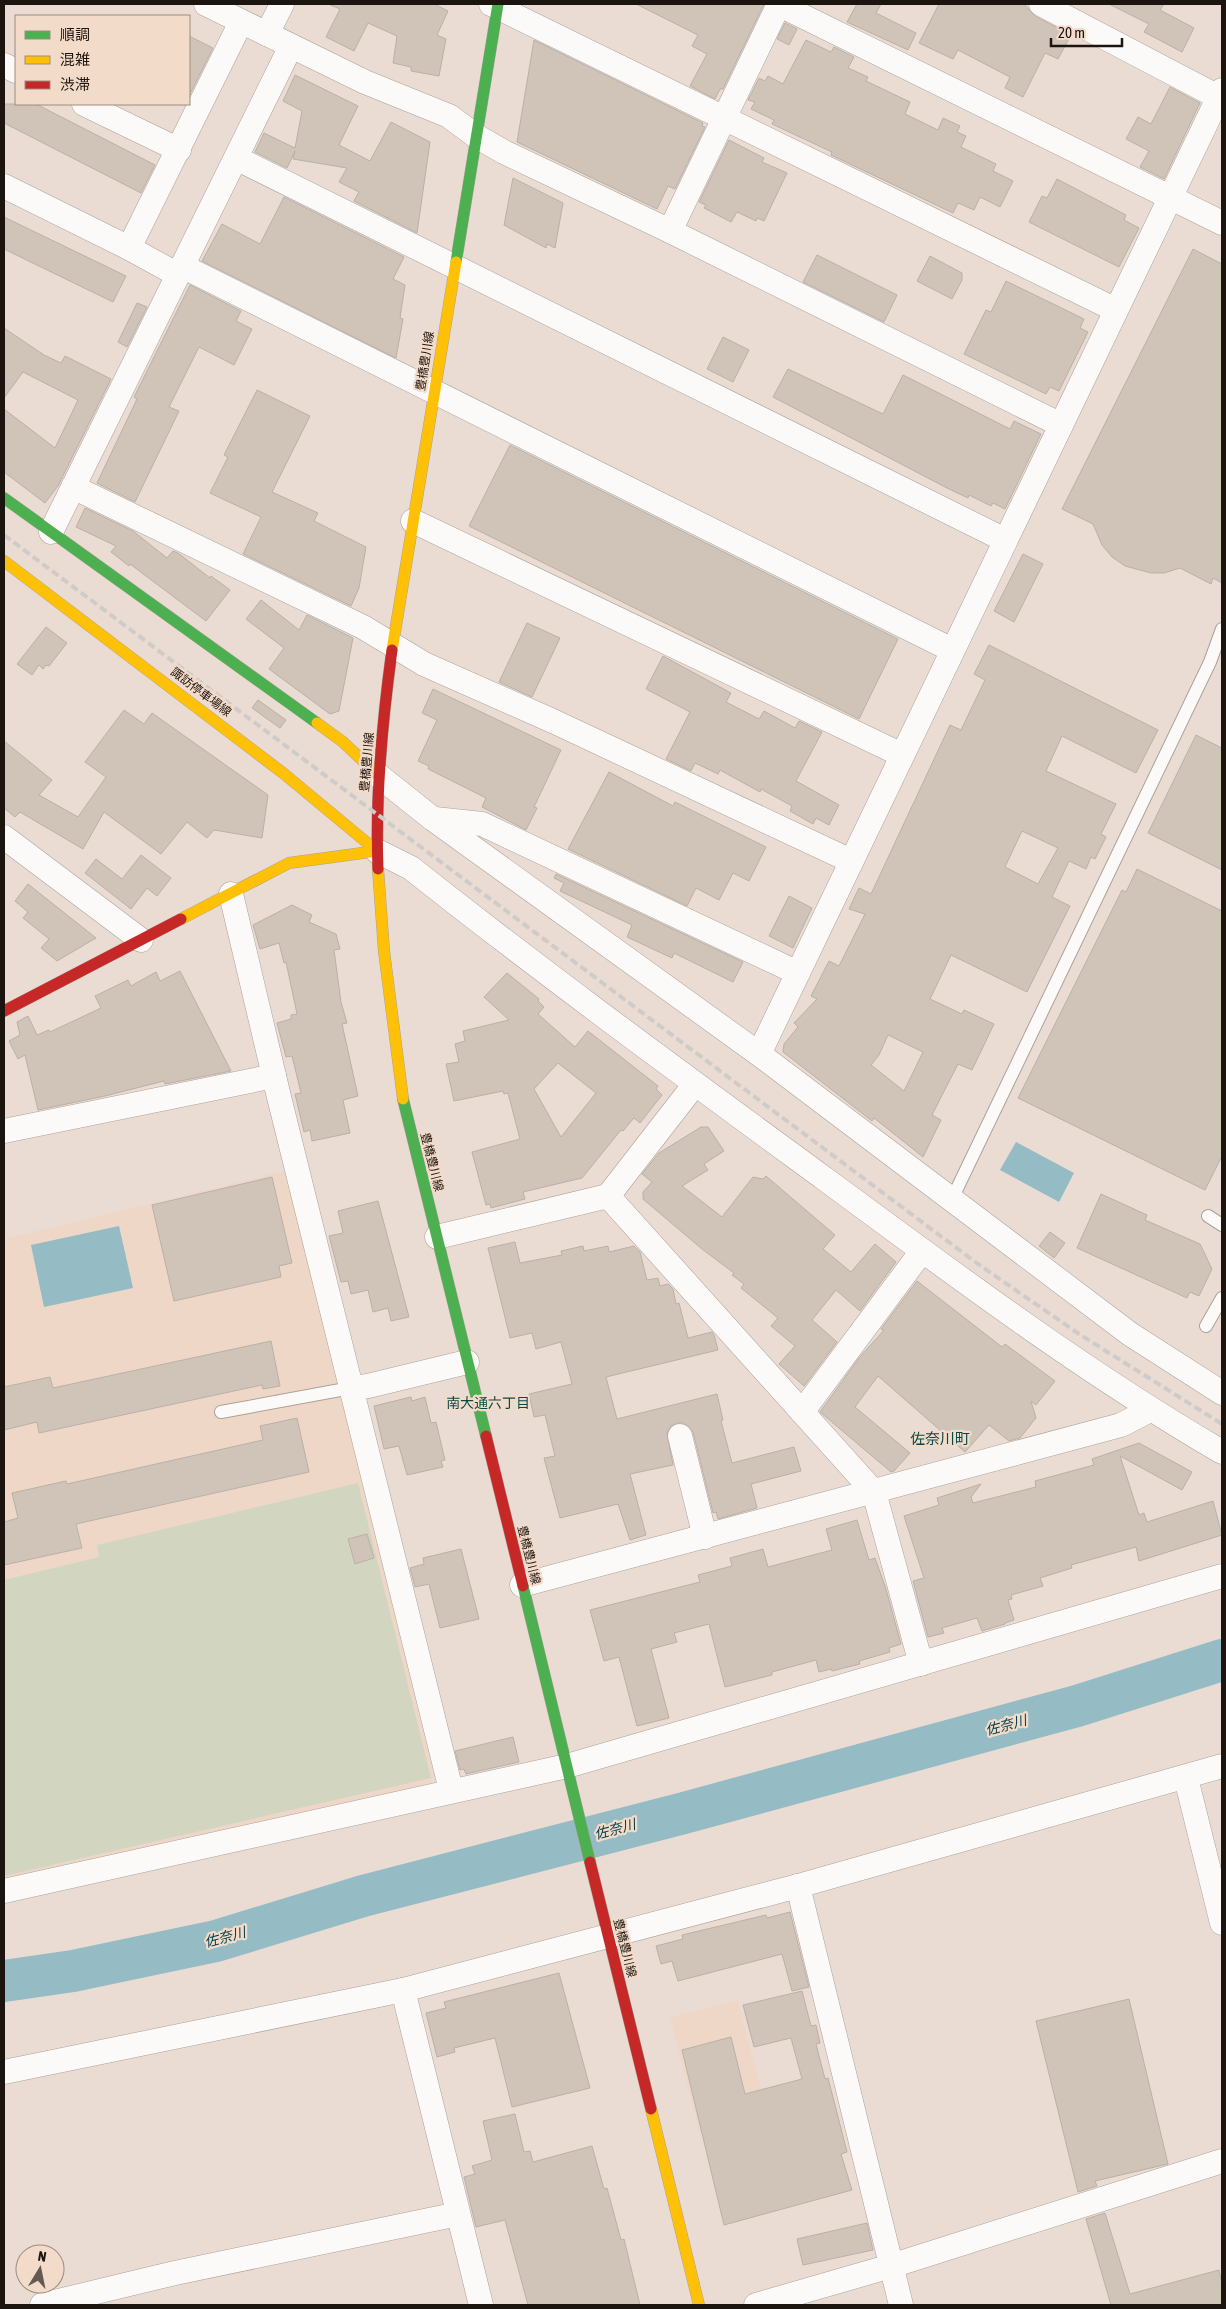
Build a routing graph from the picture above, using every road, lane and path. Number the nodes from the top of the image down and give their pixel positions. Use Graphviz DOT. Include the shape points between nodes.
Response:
graph roads {
  1 [pos="206,4"];
  2 [pos="282,4"];
  3 [pos="779,4"];
  4 [pos="1041,4"];
  5 [pos="496,5"];
  6 [pos="241,22"];
  7 [pos="267,34"];
  8 [pos="291,46"];
  9 [pos="1221,95"];
  10 [pos="86,105"];
  11 [pos="723,117"];
  12 [pos="476,136"];
  13 [pos="179,150"];
  14 [pos="236,158"];
  15 [pos="4,186"];
  16 [pos="1172,198"];
  17 [pos="1222,223"];
  18 [pos="670,231"];
  19 [pos="129,248"];
  20 [pos="455,267"];
  21 [pos="180,270"];
  22 [pos="1116,310"];
  23 [pos="434,391"];
  24 [pos="1061,425"];
  25 [pos="73,488"];
  26 [pos="4,498"];
  27 [pos="413,521"];
  28 [pos="51,532"];
  29 [pos="1005,540"];
  30 [pos="8,571"];
  31 [pos="1222,629"];
  32 [pos="394,644"];
  33 [pos="952,650"];
  34 [pos="902,755"];
  35 [pos="379,776"];
  36 [pos="433,819"];
  37 [pos="4,837"];
  38 [pos="377,851"];
  39 [pos="851,861"];
  40 [pos="232,894"];
  41 [pos="141,940"];
  42 [pos="798,973"];
  43 [pos="4,1011"];
  44 [pos="759,1054"];
  45 [pos="274,1076"];
  46 [pos="695,1084"];
  47 [pos="4,1131"];
  48 [pos="608,1196"];
  49 [pos="952,1200"];
  50 [pos="1208,1216"];
  51 [pos="1222,1225"];
  52 [pos="437,1237"];
  53 [pos="922,1251"];
  54 [pos="1222,1298"];
  55 [pos="1206,1326"];
  56 [pos="467,1362"];
  57 [pos="351,1388"];
  58 [pos="1222,1393"];
  59 [pos="1150,1410"];
  60 [pos="221,1412"];
  61 [pos="802,1412"];
  62 [pos="680,1436"];
  63 [pos="1222,1452"];
  64 [pos="874,1492"];
  65 [pos="706,1537"];
  66 [pos="1222,1576"];
  67 [pos="522,1585"];
  68 [pos="921,1664"];
  69 [pos="567,1766"];
  70 [pos="1222,1766"];
  71 [pos="1186,1778"];
  72 [pos="451,1790"];
  73 [pos="798,1886"];
  74 [pos="4,1891"];
  75 [pos="1222,1923"];
  76 [pos="608,1934"];
  77 [pos="403,1990"];
  78 [pos="4,2072"];
  79 [pos="1222,2161"];
  80 [pos="458,2214"];
  81 [pos="891,2266"];
  82 [pos="42,2305"];
  83 [pos="481,2305"];
  84 [pos="699,2305"];
  85 [pos="756,2305"];
  86 [pos="901,2305"];
  1 -- 6 [label="street"];
  2 -- 7 [label="street"];
  3 -- 11 [label="street"];
  3 -- 16 [label="street"];
  4 -- 9 [label="street"];
  5 -- 11 [label="street"];
  5 -- 12 [label="main road, 豊橋豊川線"];
  6 -- 7 [label="street"];
  6 -- 13 [label="street"];
  7 -- 8 [label="street"];
  8 -- 12 [label="street" via="365,82 449,116"];
  8 -- 14 [label="street"];
  9 -- 16 [label="street"];
  10 -- 13 [label="street"];
  11 -- 18 [label="street"];
  11 -- 22 [label="street"];
  12 -- 18 [label="street"];
  12 -- 20 [label="main road, 豊橋豊川線"];
  13 -- 19 [label="street"];
  14 -- 20 [label="street"];
  14 -- 21 [label="street"];
  15 -- 19 [label="street"];
  16 -- 17 [label="street"];
  16 -- 22 [label="street"];
  18 -- 24 [label="street"];
  19 -- 21 [label="street"];
  20 -- 23 [label="main road, 豊橋豊川線"];
  20 -- 29 [label="street"];
  21 -- 23 [label="street"];
  21 -- 25 [label="street"];
  22 -- 24 [label="street"];
  23 -- 27 [label="main road, 豊橋豊川線"];
  23 -- 33 [label="street"];
  24 -- 29 [label="street"];
  25 -- 28 [label="street"];
  25 -- 32 [label="street"];
  26 -- 28 [label="main road"];
  27 -- 32 [label="main road, 豊橋豊川線"];
  27 -- 34 [label="street"];
  28 -- 35 [label="main road" via="343,742"];
  29 -- 33 [label="street"];
  30 -- 38 [label="main road, 諏訪停車場線" via="283,773"];
  31 -- 49 [label="lane" via="1206,671"];
  32 -- 35 [label="main road, 豊橋豊川線"];
  32 -- 39 [label="street" via="424,664"];
  33 -- 34 [label="street"];
  34 -- 39 [label="street"];
  35 -- 36 [label="street"];
  35 -- 38 [label="main road, 豊橋豊川線"];
  36 -- 42 [label="street" via="482,824"];
  36 -- 44 [label="street"];
  37 -- 41 [label="street"];
  38 -- 40 [label="main road" via="289,863"];
  38 -- 46 [label="street" via="411,868"];
  38 -- 52 [label="main road, 豊橋豊川線" via="386,980 401,1091"];
  39 -- 42 [label="street"];
  40 -- 41 [label="main road"];
  40 -- 45 [label="street"];
  41 -- 43 [label="main road"];
  42 -- 44 [label="street"];
  44 -- 49 [label="street"];
  45 -- 47 [label="street"];
  45 -- 57 [label="street"];
  46 -- 48 [label="street"];
  46 -- 53 [label="street"];
  48 -- 52 [label="street"];
  48 -- 61 [label="street"];
  49 -- 58 [label="street" via="1130,1334 1185,1365"];
  50 -- 51 [label="lane"];
  52 -- 56 [label="main road, 豊橋豊川線"];
  53 -- 59 [label="street"];
  53 -- 61 [label="street"];
  54 -- 55 [label="lane"];
  56 -- 57 [label="street"];
  56 -- 67 [label="main road, 豊橋豊川線"];
  57 -- 60 [label="lane"];
  57 -- 72 [label="street"];
  59 -- 63 [label="street"];
  59 -- 64 [label="street" via="1121,1425"];
  61 -- 64 [label="street"];
  62 -- 65 [label="street"];
  64 -- 65 [label="street"];
  64 -- 68 [label="street"];
  65 -- 67 [label="street"];
  66 -- 68 [label="street"];
  67 -- 69 [label="main road, 豊橋豊川線"];
  68 -- 69 [label="street"];
  69 -- 72 [label="street"];
  69 -- 76 [label="main road, 豊橋豊川線"];
  70 -- 71 [label="street"];
  71 -- 73 [label="street"];
  71 -- 75 [label="street"];
  72 -- 74 [label="street"];
  73 -- 76 [label="street"];
  73 -- 81 [label="street"];
  76 -- 77 [label="street" via="559,1950"];
  76 -- 84 [label="main road, 豊橋豊川線"];
  77 -- 78 [label="street"];
  77 -- 80 [label="street"];
  79 -- 81 [label="street"];
  80 -- 82 [label="street" via="175,2273"];
  80 -- 83 [label="street"];
  81 -- 85 [label="street"];
  81 -- 86 [label="street"];
}
